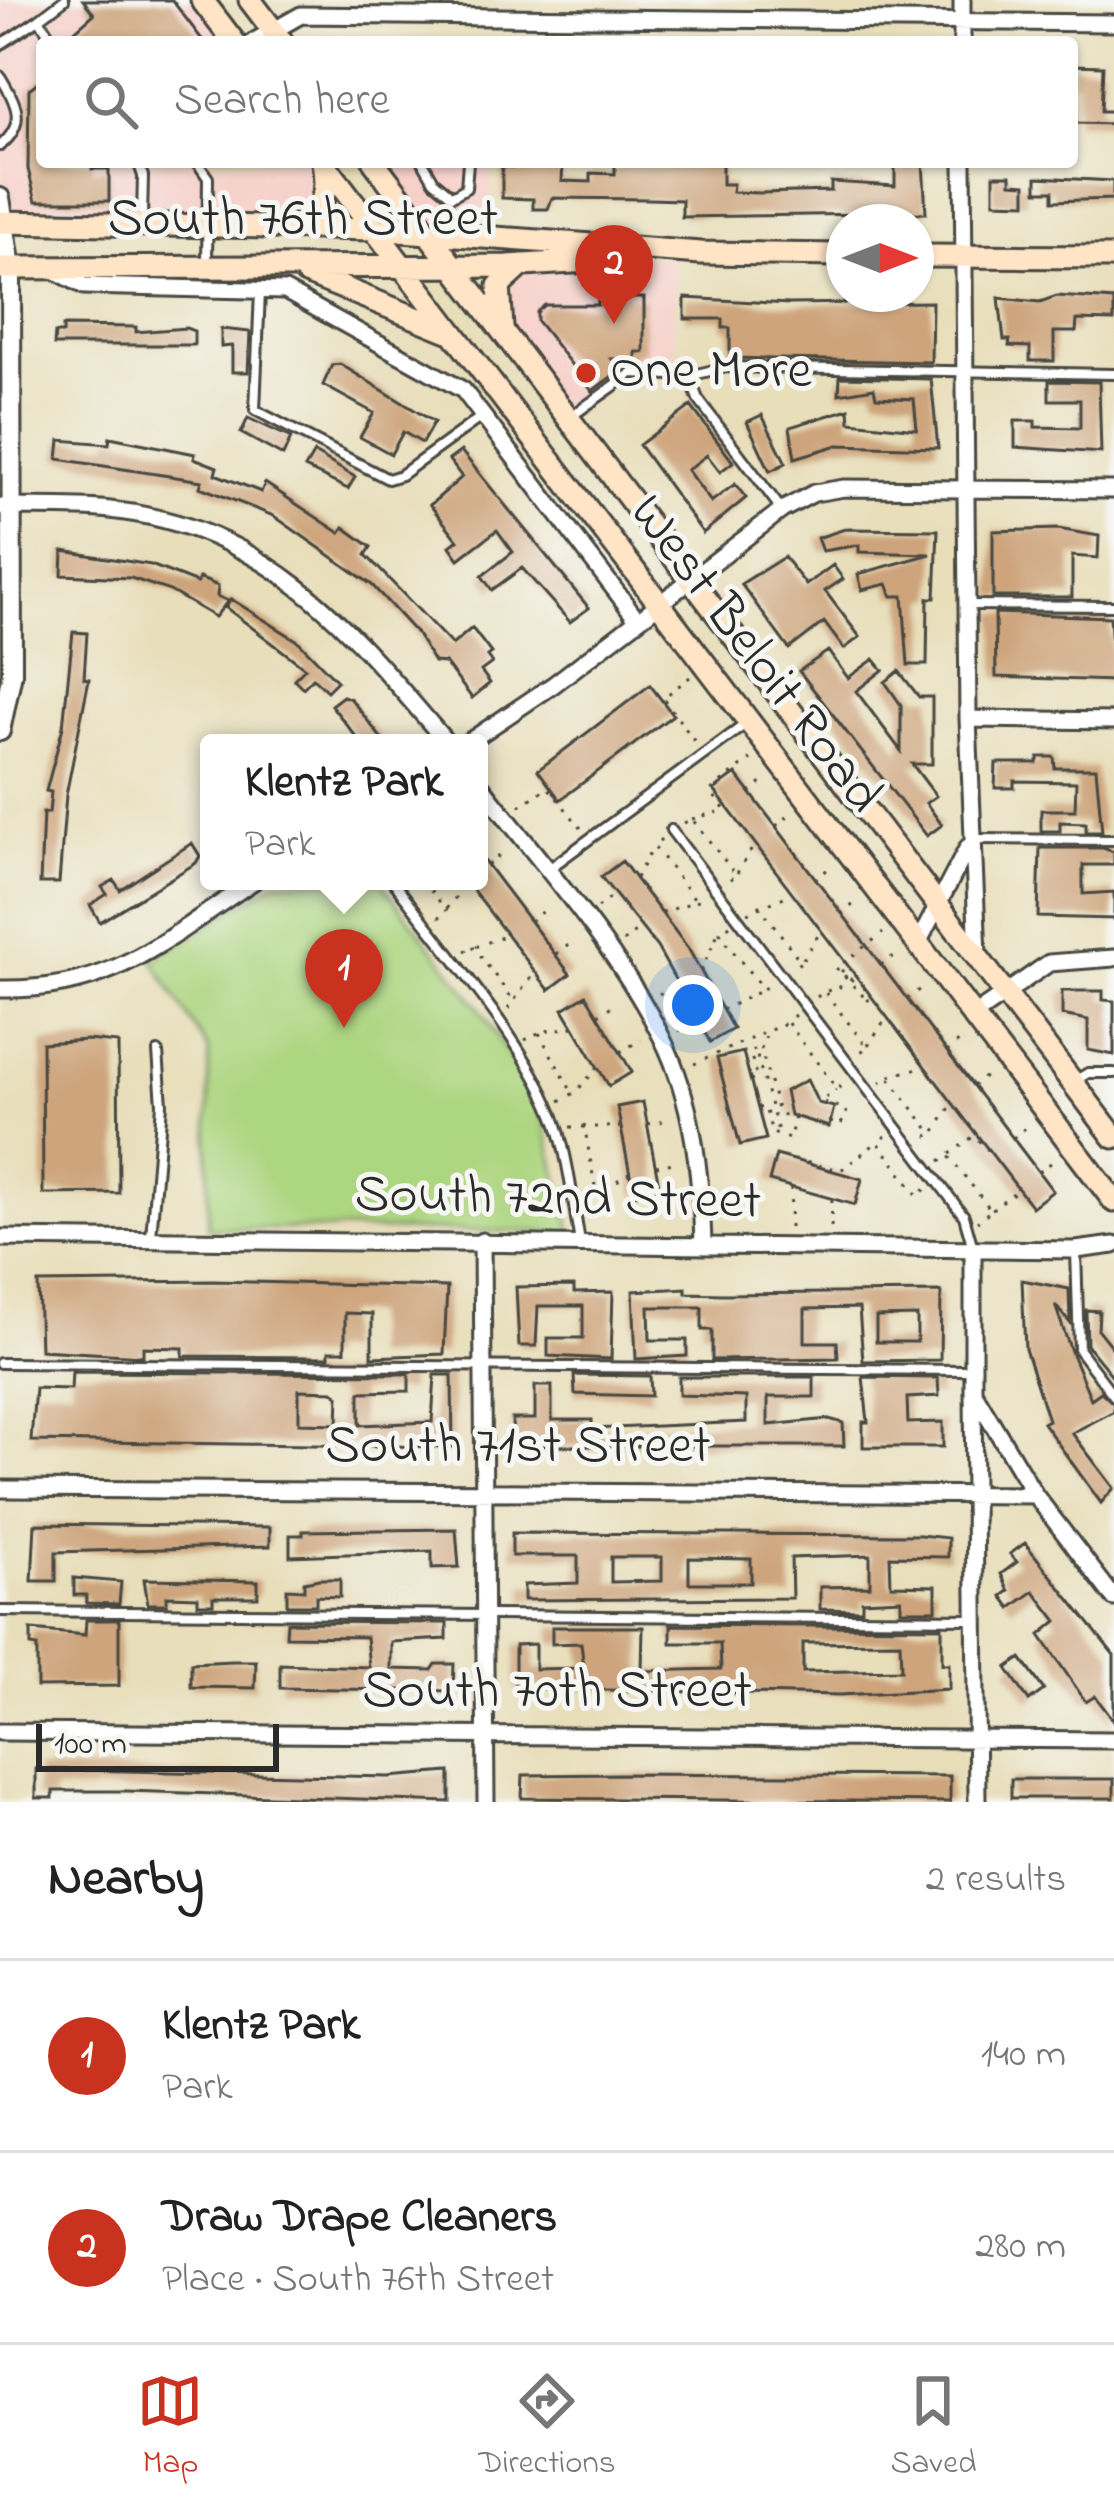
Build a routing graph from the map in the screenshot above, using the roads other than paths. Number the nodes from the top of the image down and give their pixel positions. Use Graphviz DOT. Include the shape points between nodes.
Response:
graph roads {
  1 [pos="64,0"];
  2 [pos="202,0"];
  3 [pos="250,0"];
  4 [pos="962,0"];
  5 [pos="40,19"];
  6 [pos="962,21"];
  7 [pos="1114,23"];
  8 [pos="277,35"];
  9 [pos="50,36"];
  10 [pos="229,36"];
  11 [pos="962,36"];
  12 [pos="0,45"];
  13 [pos="0,76"];
  14 [pos="0,146"];
  15 [pos="140,168"];
  16 [pos="200,168"];
  17 [pos="323,168"];
  18 [pos="328,168"];
  19 [pos="378,168"];
  20 [pos="426,168"];
  21 [pos="468,168"];
  22 [pos="963,168"];
  23 [pos="0,198"];
  24 [pos="3,222"];
  25 [pos="142,224"];
  26 [pos="208,226"];
  27 [pos="285,227"];
  28 [pos="374,229"];
  29 [pos="427,235"];
  30 [pos="701,253"];
  31 [pos="826,255"];
  32 [pos="934,256"];
  33 [pos="964,256"];
  34 [pos="1114,257"];
  35 [pos="522,265"];
  36 [pos="403,266"];
  37 [pos="450,266"];
  38 [pos="207,267"];
  39 [pos="282,267"];
  40 [pos="6,268"];
  41 [pos="50,268"];
  42 [pos="266,289"];
  43 [pos="456,337"];
  44 [pos="506,339"];
  45 [pos="965,373"];
  46 [pos="1114,374"];
  47 [pos="689,376"];
  48 [pos="484,414"];
  49 [pos="568,418"];
  50 [pos="965,489"];
  51 [pos="1114,490"];
  52 [pos="5,507"];
  53 [pos="782,510"];
  54 [pos="691,576"];
  55 [pos="658,603"];
  56 [pos="967,605"];
  57 [pos="1114,607"];
  58 [pos="638,619"];
  59 [pos="968,719"];
  60 [pos="1114,721"];
  61 [pos="748,722"];
  62 [pos="0,731"];
  63 [pos="439,734"];
  64 [pos="479,734"];
  65 [pos="488,795"];
  66 [pos="671,830"];
  67 [pos="971,838"];
  68 [pos="1114,840"];
  69 [pos="546,871"];
  70 [pos="240,890"];
  71 [pos="400,890"];
  72 [pos="941,904"];
  73 [pos="908,948"];
  74 [pos="978,955"];
  75 [pos="1114,958"];
  76 [pos="0,989"];
  77 [pos="1004,992"];
  78 [pos="968,1027"];
  79 [pos="158,1052"];
  80 [pos="1114,1073"];
  81 [pos="1073,1082"];
  82 [pos="1114,1137"];
  83 [pos="1114,1202"];
  84 [pos="151,1237"];
  85 [pos="0,1238"];
  86 [pos="482,1241"];
  87 [pos="580,1242"];
  88 [pos="703,1244"];
  89 [pos="1114,1245"];
  90 [pos="973,1248"];
  91 [pos="1076,1250"];
  92 [pos="0,1363"];
  93 [pos="482,1369"];
  94 [pos="972,1370"];
  95 [pos="973,1391"];
  96 [pos="1114,1396"];
  97 [pos="0,1489"];
  98 [pos="482,1489"];
  99 [pos="976,1495"];
  100 [pos="1035,1495"];
  101 [pos="1114,1598"];
  102 [pos="0,1611"];
  103 [pos="483,1615"];
  104 [pos="975,1619"];
  105 [pos="0,1732"];
  106 [pos="485,1734"];
  107 [pos="976,1738"];
  108 [pos="1114,1740"];
  109 [pos="486,1802"];
  110 [pos="976,1802"];
  1 -- 5 [label="lane"];
  2 -- 10 [label="main road"];
  3 -- 8 [label="main road"];
  4 -- 6 [label="street"];
  5 -- 9 [label="lane"];
  5 -- 12 [label="lane"];
  6 -- 7 [label="street"];
  6 -- 8 [label="street" via="301,15"];
  6 -- 11 [label="street"];
  13 -- 14 [label="lane" via="19,118"];
  15 -- 25 [label="lane"];
  16 -- 26 [label="lane" via="208,178"];
  17 -- 27 [label="main road" via="321,205 310,219"];
  18 -- 28 [label="main road, West Beloit Road"];
  19 -- 29 [label="main road, West Beloit Road"];
  20 -- 21 [label="lane" via="452,196 466,188"];
  22 -- 33 [label="street"];
  23 -- 24 [label="street"];
  24 -- 25 [label="main road, South 76th Street"];
  24 -- 40 [label="street"];
  25 -- 26 [label="main road, South 76th Street"];
  26 -- 27 [label="main road, South 76th Street"];
  26 -- 38 [label="lane"];
  27 -- 28 [label="main road, South 76th Street"];
  28 -- 29 [label="main road, South 76th Street"];
  28 -- 36 [label="main road, West Beloit Road"];
  29 -- 30 [label="main road, South 76th Street"];
  29 -- 37 [label="main road, West Beloit Road"];
  30 -- 31 [label="main road, South 76th Street"];
  30 -- 35 [label="main road, South 76th Street"];
  32 -- 33 [label="main road"];
  33 -- 34 [label="main road"];
  33 -- 45 [label="street"];
  35 -- 37 [label="main road, South 76th Street"];
  35 -- 44 [label="main road" via="499,286"];
  36 -- 37 [label="main road, South 76th Street"];
  36 -- 39 [label="main road, South 76th Street"];
  36 -- 43 [label="main road, West Beloit Road"];
  37 -- 44 [label="main road, West Beloit Road"];
  38 -- 39 [label="main road, South 76th Street"];
  38 -- 41 [label="main road, South 76th Street"];
  39 -- 43 [label="main road" via="410,312"];
  40 -- 41 [label="main road, South 76th Street"];
  40 -- 52 [label="street"];
  41 -- 42 [label="street, South 76th Street" via="84,286"];
  42 -- 48 [label="street, West Beloit Road" via="315,303 463,389"];
  42 -- 48 [label="lane" via="255,410 388,478"];
  43 -- 55 [label="main road, West Beloit Road"];
  44 -- 49 [label="main road, West Beloit Road"];
  45 -- 46 [label="lane"];
  45 -- 47 [label="lane" via="726,367"];
  45 -- 50 [label="street"];
  47 -- 49 [label="lane" via="632,373"];
  47 -- 53 [label="lane"];
  48 -- 58 [label="street, West Beloit Road"];
  49 -- 54 [label="main road, West Beloit Road"];
  50 -- 51 [label="street"];
  50 -- 53 [label="street" via="844,488"];
  50 -- 56 [label="street"];
  52 -- 62 [label="street" via="12,673"];
  52 -- 63 [label="street" via="112,510 214,535 342,620"];
  53 -- 54 [label="street"];
  54 -- 55 [label="street"];
  54 -- 72 [label="main road, West Beloit Road"];
  55 -- 58 [label="street"];
  55 -- 61 [label="main road, West Beloit Road"];
  56 -- 57 [label="lane"];
  56 -- 59 [label="street"];
  58 -- 64 [label="street"];
  59 -- 60 [label="street"];
  59 -- 67 [label="street"];
  61 -- 69 [label="lane"];
  61 -- 73 [label="main road, West Beloit Road"];
  65 -- 69 [label="street"];
  66 -- 90 [label="lane" via="936,1179"];
  67 -- 68 [label="lane"];
  67 -- 72 [label="street"];
  67 -- 74 [label="street"];
  69 -- 88 [label="street" via="663,1038 688,1115"];
  70 -- 76 [label="street" via="108,976 53,990"];
  71 -- 87 [label="lane" via="549,1108"];
  72 -- 73 [label="street"];
  72 -- 74 [label="main road, West Beloit Road"];
  73 -- 78 [label="main road, West Beloit Road"];
  74 -- 77 [label="main road, West Beloit Road"];
  75 -- 77 [label="street" via="1059,960"];
  77 -- 78 [label="street"];
  77 -- 81 [label="main road, West Beloit Road"];
  78 -- 83 [label="main road, West Beloit Road"];
  79 -- 84 [label="lane"];
  80 -- 81 [label="lane"];
  81 -- 82 [label="main road, West Beloit Road"];
  84 -- 85 [label="street, South 72nd Street"];
  84 -- 86 [label="street, South 72nd Street"];
  86 -- 87 [label="street, South 72nd Street"];
  86 -- 93 [label="street"];
  87 -- 88 [label="street, South 72nd Street"];
  88 -- 90 [label="street, South 72nd Street"];
  89 -- 91 [label="street, South 72nd Street"];
  90 -- 91 [label="street, South 72nd Street"];
  90 -- 94 [label="street"];
  91 -- 96 [label="lane" via="1079,1351"];
  92 -- 93 [label="lane"];
  93 -- 94 [label="lane"];
  93 -- 98 [label="street"];
  94 -- 95 [label="street"];
  95 -- 99 [label="street"];
  95 -- 100 [label="street"];
  97 -- 98 [label="street, South 71st Street"];
  98 -- 99 [label="street, South 71st Street"];
  98 -- 103 [label="street"];
  99 -- 100 [label="street, South 71st Street"];
  99 -- 104 [label="street"];
  100 -- 101 [label="street"];
  102 -- 103 [label="lane"];
  103 -- 104 [label="lane"];
  103 -- 106 [label="street"];
  104 -- 107 [label="street"];
  105 -- 106 [label="street, South 70th Street"];
  106 -- 107 [label="street, South 70th Street"];
  106 -- 109 [label="street"];
  107 -- 108 [label="street, South 70th Street"];
  107 -- 110 [label="street"];
}
